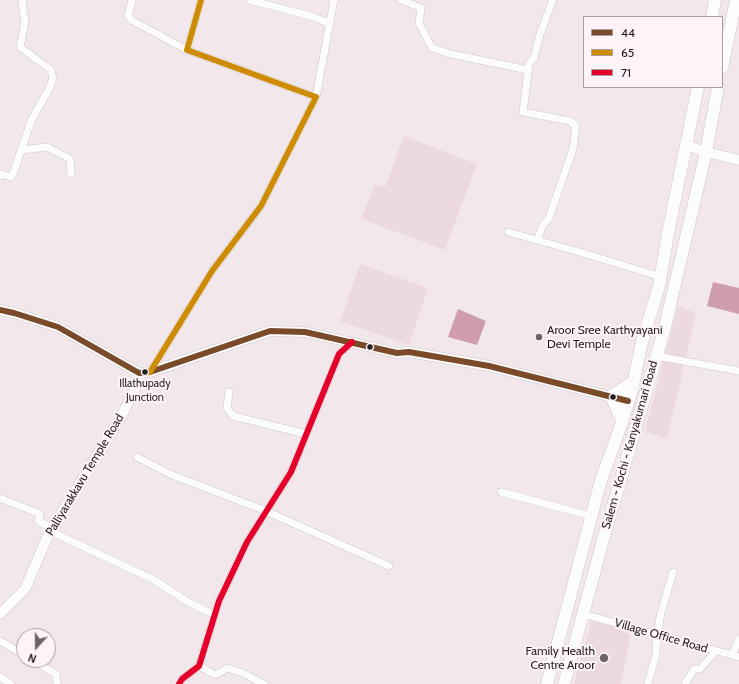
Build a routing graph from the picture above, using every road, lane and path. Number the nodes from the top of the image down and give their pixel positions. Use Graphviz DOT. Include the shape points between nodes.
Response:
graph roads {
  1 [pos="23,0"];
  2 [pos="132,0"];
  3 [pos="201,0"];
  4 [pos="250,0"];
  5 [pos="334,0"];
  6 [pos="401,0"];
  7 [pos="553,0"];
  8 [pos="715,0"];
  9 [pos="736,0"];
  10 [pos="712,16"];
  11 [pos="330,24"];
  12 [pos="187,50"];
  13 [pos="723,63"];
  14 [pos="528,70"];
  15 [pos="698,88"];
  16 [pos="718,88"];
  17 [pos="316,97"];
  18 [pos="686,145"];
  19 [pos="22,150"];
  20 [pos="706,152"];
  21 [pos="739,160"];
  22 [pos="71,174"];
  23 [pos="0,176"];
  24 [pos="508,232"];
  25 [pos="537,240"];
  26 [pos="661,277"];
  27 [pos="0,310"];
  28 [pos="352,342"];
  29 [pos="656,356"];
  30 [pos="739,371"];
  31 [pos="150,372"];
  32 [pos="139,373"];
  33 [pos="633,382"];
  34 [pos="229,392"];
  35 [pos="611,396"];
  36 [pos="628,401"];
  37 [pos="622,420"];
  38 [pos="306,434"];
  39 [pos="137,457"];
  40 [pos="501,492"];
  41 [pos="0,498"];
  42 [pos="266,512"];
  43 [pos="591,516"];
  44 [pos="51,529"];
  45 [pos="389,566"];
  46 [pos="673,572"];
  47 [pos="0,614"];
  48 [pos="583,614"];
  49 [pos="215,615"];
  50 [pos="657,634"];
  51 [pos="739,639"];
  52 [pos="0,641"];
  53 [pos="16,650"];
  54 [pos="716,651"];
  55 [pos="736,656"];
  56 [pos="199,666"];
  57 [pos="46,668"];
  58 [pos="0,677"];
  59 [pos="11,684"];
  60 [pos="57,684"];
  61 [pos="179,684"];
  62 [pos="264,684"];
  63 [pos="547,684"];
  64 [pos="564,684"];
  65 [pos="648,684"];
  66 [pos="685,684"];
  1 -- 19 [label="street" via="25,22 20,47 51,70 53,78 31,121"];
  2 -- 12 [label="street" via="128,14 131,20"];
  3 -- 12 [label="street"];
  4 -- 11 [label="street" via="314,17"];
  5 -- 11 [label="street"];
  6 -- 14 [label="street" via="421,8 420,23 432,48"];
  7 -- 14 [label="street"];
  8 -- 10 [label="highway"];
  9 -- 13 [label="highway"];
  11 -- 17 [label="street"];
  12 -- 17 [label="street"];
  14 -- 25 [label="street" via="523,112 570,121 576,126 573,149 550,218 543,225"];
  15 -- 18 [label="highway, Salem - Kochi - Kanyakumari Road"];
  16 -- 20 [label="highway, Salem - Kochi - Kanyakumari Road"];
  17 -- 31 [label="street" via="261,206 212,271"];
  18 -- 20 [label="main road"];
  18 -- 26 [label="highway, Salem - Kochi - Kanyakumari Road"];
  19 -- 22 [label="street" via="47,147 70,159"];
  19 -- 23 [label="street" via="11,177 2,174"];
  20 -- 21 [label="main road"];
  20 -- 29 [label="highway, Salem - Kochi - Kanyakumari Road"];
  24 -- 25 [label="street"];
  25 -- 26 [label="street"];
  26 -- 33 [label="highway, Salem - Kochi - Kanyakumari Road"];
  27 -- 32 [label="main road" via="14,312 58,327"];
  28 -- 31 [label="main road" via="305,332 270,331"];
  28 -- 35 [label="main road" via="397,353 409,352 489,366"];
  28 -- 38 [label="street" via="339,354"];
  29 -- 30 [label="street"];
  29 -- 48 [label="highway, Salem - Kochi - Kanyakumari Road"];
  31 -- 32 [label="main road"];
  32 -- 44 [label="main road, Palliyarakkavu Temple Road" via="139,380 121,417"];
  33 -- 35 [label="highway"];
  33 -- 36 [label="highway, Salem - Kochi - Kanyakumari Road"];
  34 -- 38 [label="street" via="227,407 230,414"];
  35 -- 36 [label="main road"];
  35 -- 37 [label="highway"];
  36 -- 37 [label="highway, Salem - Kochi - Kanyakumari Road"];
  37 -- 43 [label="highway, Salem - Kochi - Kanyakumari Road"];
  38 -- 42 [label="street" via="291,472"];
  39 -- 42 [label="street" via="172,475"];
  40 -- 43 [label="street"];
  41 -- 44 [label="street" via="40,514 38,521"];
  42 -- 45 [label="street"];
  42 -- 49 [label="street" via="247,542"];
  43 -- 63 [label="highway, Salem - Kochi - Kanyakumari Road"];
  44 -- 47 [label="main road, Palliyarakkavu Temple Road" via="25,589"];
  44 -- 49 [label="street" via="154,580 188,602"];
  46 -- 50 [label="street"];
  48 -- 50 [label="street, Village Office Road"];
  48 -- 64 [label="highway, Salem - Kochi - Kanyakumari Road"];
  49 -- 56 [label="street"];
  50 -- 54 [label="street, Village Office Road"];
  50 -- 65 [label="street" via="656,654"];
  51 -- 55 [label="street"];
  52 -- 53 [label="street"];
  54 -- 55 [label="street, Village Office Road"];
  54 -- 66 [label="street" via="700,669 694,669"];
  56 -- 61 [label="street"];
  56 -- 62 [label="street" via="215,675 228,668"];
  57 -- 60 [label="street" via="56,674"];
  58 -- 59 [label="street"];
}
